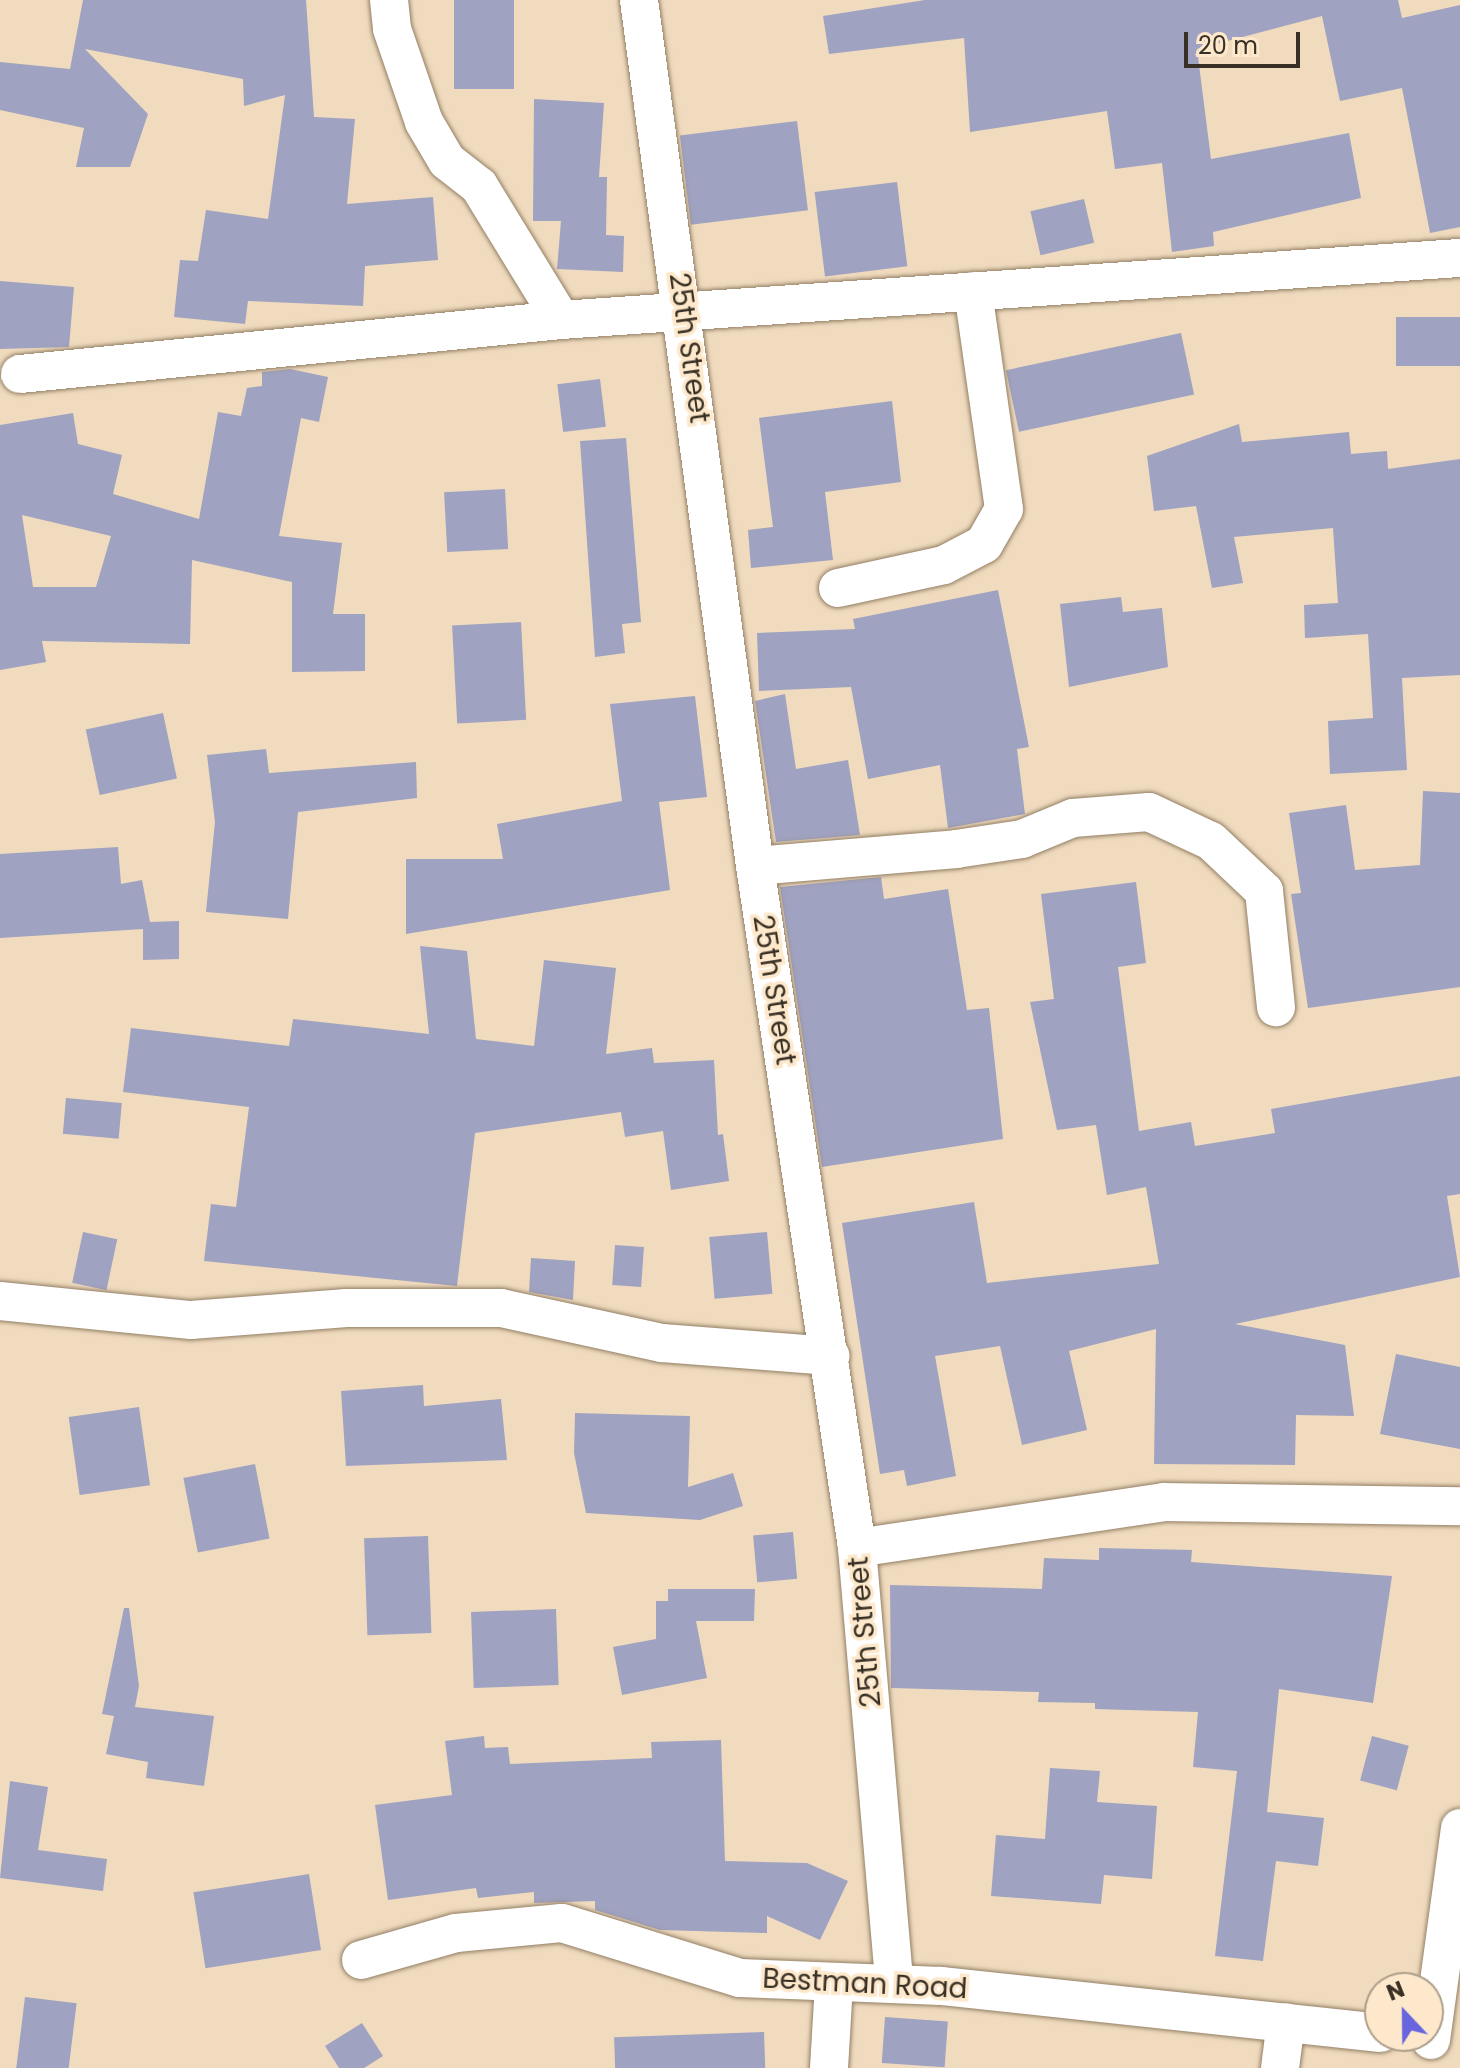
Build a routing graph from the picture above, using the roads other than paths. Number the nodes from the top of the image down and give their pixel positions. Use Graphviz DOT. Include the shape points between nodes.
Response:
graph roads {
  1 [pos="389,0"];
  2 [pos="639,0"];
  3 [pos="1460,258"];
  4 [pos="973,291"];
  5 [pos="686,316"];
  6 [pos="561,320"];
  7 [pos="20,374"];
  8 [pos="838,588"];
  9 [pos="755,866"];
  10 [pos="1276,1007"];
  11 [pos="0,1301"];
  12 [pos="830,1356"];
  13 [pos="1460,1506"];
  14 [pos="857,1548"];
  15 [pos="1460,1828"];
  16 [pos="361,1960"];
  17 [pos="1440,1972"];
  18 [pos="894,1982"];
  19 [pos="834,1985"];
  20 [pos="1286,2022"];
  21 [pos="1364,2031"];
  22 [pos="829,2068"];
  23 [pos="1280,2068"];
  1 -- 6 [label="street" via="392,29 424,122 447,161 479,186"];
  2 -- 5 [label="street, 25th Street"];
  3 -- 4 [label="street"];
  4 -- 5 [label="street"];
  4 -- 8 [label="street" via="1004,509 984,544 944,565"];
  5 -- 6 [label="street"];
  5 -- 9 [label="street, 25th Street"];
  6 -- 7 [label="street"];
  9 -- 10 [label="street" via="956,849 1022,839 1073,818 1149,812 1211,841 1264,891"];
  9 -- 12 [label="street, 25th Street"];
  11 -- 12 [label="street" via="191,1320 347,1308 501,1308 662,1343"];
  12 -- 14 [label="street, 25th Street"];
  13 -- 14 [label="street" via="1164,1502"];
  14 -- 18 [label="street, 25th Street"];
  15 -- 17 [label="street"];
  16 -- 19 [label="street, Bestman Road" via="456,1933 562,1923 740,1978"];
  18 -- 19 [label="street, Bestman Road"];
  18 -- 20 [label="street, Bestman Road"];
  19 -- 22 [label="street"];
  20 -- 21 [label="street, Bestman Road"];
  20 -- 23 [label="street"];
}
